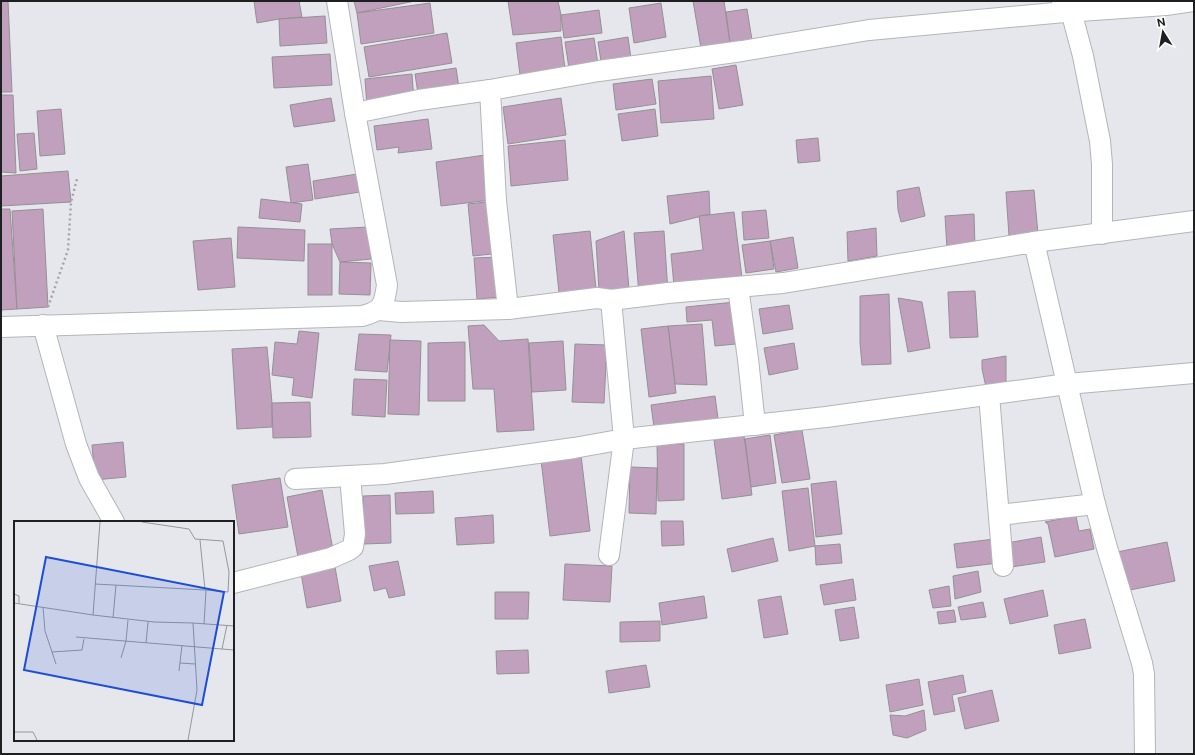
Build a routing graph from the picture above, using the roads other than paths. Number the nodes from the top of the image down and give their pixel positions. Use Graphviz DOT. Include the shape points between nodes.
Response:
graph roads {
  1 [pos="337,1"];
  2 [pos="1193,1"];
  3 [pos="1066,8"];
  4 [pos="490,90"];
  5 [pos="355,113"];
  6 [pos="1194,221"];
  7 [pos="1102,234"];
  8 [pos="1034,242"];
  9 [pos="738,287"];
  10 [pos="611,300"];
  11 [pos="508,309"];
  12 [pos="379,310"];
  13 [pos="43,325"];
  14 [pos="1,327"];
  15 [pos="1194,373"];
  16 [pos="1067,384"];
  17 [pos="989,395"];
  18 [pos="755,425"];
  19 [pos="624,439"];
  20 [pos="350,476"];
  21 [pos="295,480"];
  22 [pos="1095,504"];
  23 [pos="999,515"];
  24 [pos="113,521"];
  25 [pos="609,555"];
  26 [pos="1003,566"];
  27 [pos="234,583"];
  28 [pos="1145,754"];
  1 -- 5 [label="street"];
  2 -- 3 [label="street" via="1166,5"];
  3 -- 4 [label="street" via="869,30"];
  3 -- 7 [label="street" via="1083,56 1100,141"];
  4 -- 5 [label="street" via="419,100"];
  4 -- 11 [label="street" via="496,201"];
  5 -- 12 [label="street" via="387,286 385,300"];
  6 -- 7 [label="street"];
  7 -- 8 [label="street"];
  8 -- 9 [label="street" via="782,283"];
  8 -- 16 [label="street"];
  9 -- 10 [label="street"];
  9 -- 18 [label="street"];
  10 -- 11 [label="street" via="597,298"];
  10 -- 19 [label="street"];
  11 -- 12 [label="street" via="401,312"];
  12 -- 13 [label="street" via="362,316"];
  13 -- 14 [label="street"];
  13 -- 24 [label="street" via="76,444 89,478"];
  15 -- 16 [label="street"];
  16 -- 17 [label="street"];
  16 -- 22 [label="street"];
  17 -- 18 [label="street"];
  17 -- 23 [label="street"];
  18 -- 19 [label="street"];
  19 -- 20 [label="street" via="384,474"];
  19 -- 25 [label="street"];
  20 -- 21 [label="street"];
  20 -- 27 [label="street" via="355,534 349,550 331,558"];
  22 -- 23 [label="street"];
  22 -- 28 [label="street" via="1142,664"];
  23 -- 26 [label="street"];
}
